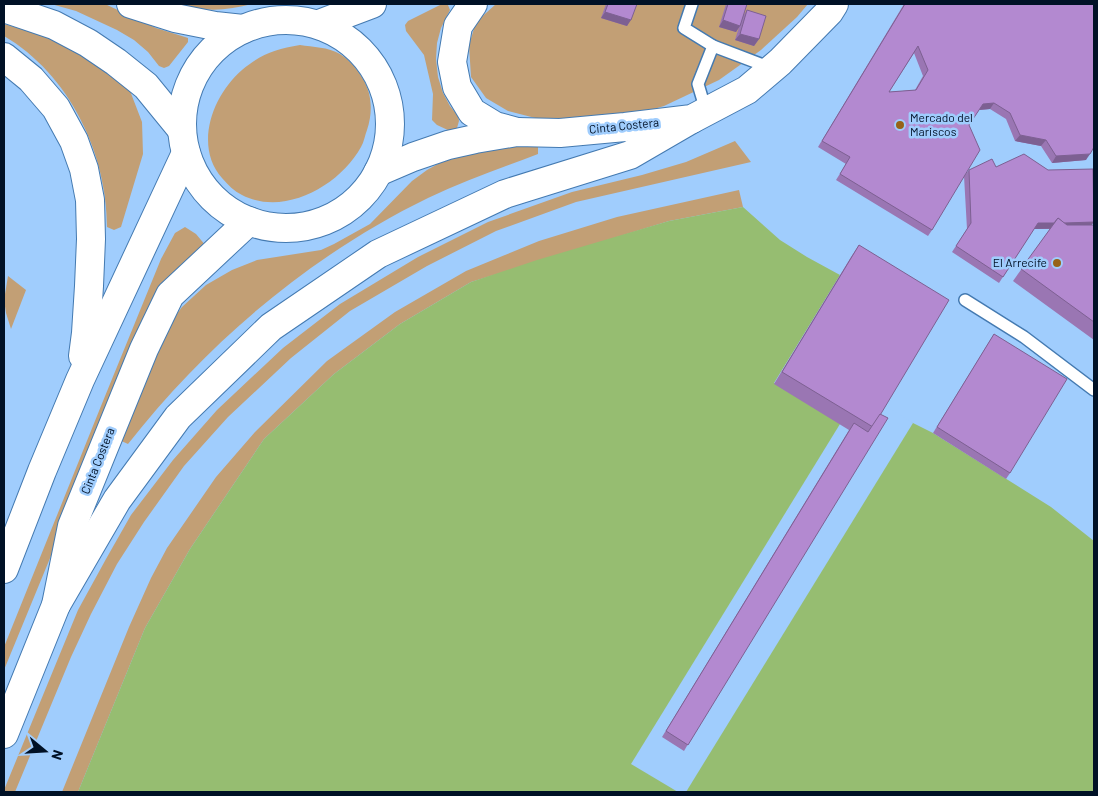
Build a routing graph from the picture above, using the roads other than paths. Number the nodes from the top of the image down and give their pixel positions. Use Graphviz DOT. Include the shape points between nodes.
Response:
graph roads {
  1 [pos="131,4"];
  2 [pos="372,4"];
  3 [pos="474,4"];
  4 [pos="692,4"];
  5 [pos="834,4"];
  6 [pos="4,8"];
  7 [pos="319,24"];
  8 [pos="243,29"];
  9 [pos="713,46"];
  10 [pos="4,57"];
  11 [pos="772,69"];
  12 [pos="699,115"];
  13 [pos="517,132"];
  14 [pos="184,141"];
  15 [pos="378,172"];
  16 [pos="249,221"];
  17 [pos="965,300"];
  18 [pos="80,380"];
  19 [pos="1094,390"];
  20 [pos="4,569"];
  21 [pos="56,605"];
  22 [pos="4,734"];
  1 -- 8 [label="main road" via="174,18"];
  2 -- 7 [label="main road"];
  3 -- 13 [label="main road" via="458,26 452,62 457,88 472,112 495,126"];
  4 -- 9 [label="lane" via="684,28"];
  5 -- 11 [label="main road, Cinta Costera"];
  6 -- 14 [label="main road" via="54,26 116,62 146,86"];
  7 -- 8 [label="main road" via="280,20"];
  7 -- 15 [label="main road" via="357,48 374,68 382,84 388,102 390,129"];
  8 -- 14 [label="main road" via="217,46 197,70 183,109"];
  9 -- 11 [label="lane"];
  9 -- 12 [label="lane" via="698,84"];
  10 -- 18 [label="main road" via="31,78 56,108 74,141 84,169 90,200 91,239"];
  11 -- 12 [label="main road, Cinta Costera" via="747,90"];
  12 -- 13 [label="main road, Cinta Costera" via="625,127 560,133"];
  12 -- 21 [label="main road" via="630,154 505,194 378,254 271,327 178,417 117,500"];
  13 -- 15 [label="main road, Cinta Costera" via="448,145"];
  14 -- 16 [label="main road" via="197,177 213,198 233,214"];
  14 -- 18 [label="main road"];
  15 -- 16 [label="main road" via="353,203 318,223 288,228"];
  16 -- 21 [label="main road, Cinta Costera" via="170,295 144,348 72,526"];
  17 -- 19 [label="lane" via="1024,337"];
  18 -- 20 [label="main road"];
  21 -- 22 [label="main road, Cinta Costera"];
}
